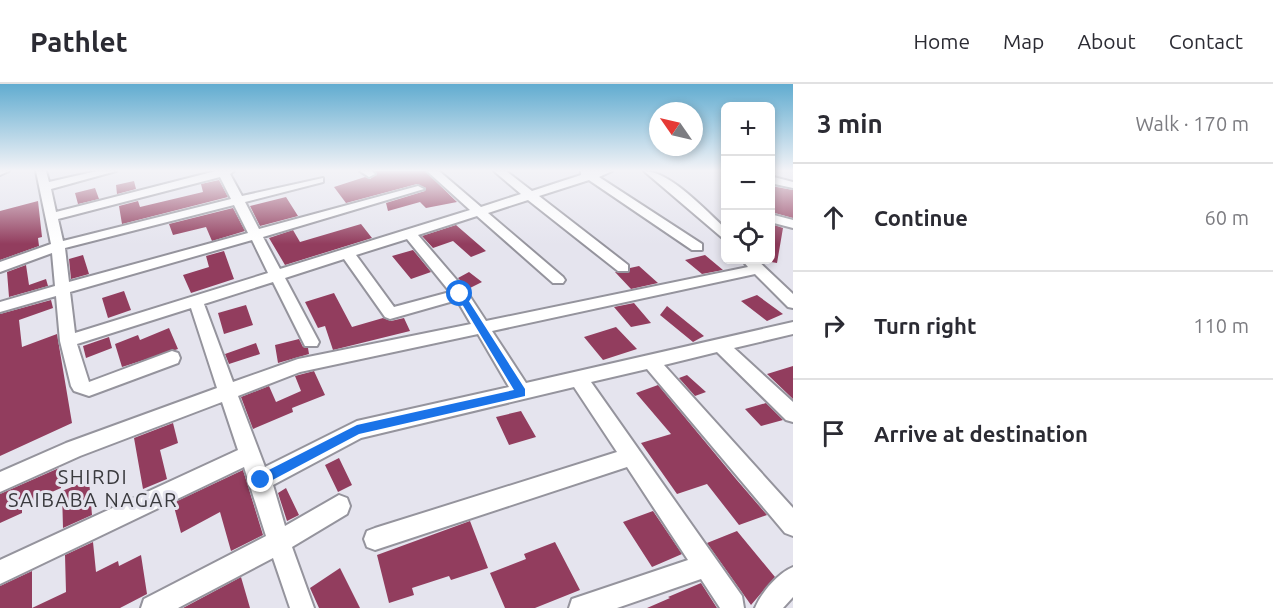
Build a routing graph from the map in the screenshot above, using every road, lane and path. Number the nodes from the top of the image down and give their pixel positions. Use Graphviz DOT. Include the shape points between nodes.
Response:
graph roads {
  1 [pos="45,195"];
  2 [pos="133,195"];
  3 [pos="235,195"];
  4 [pos="252,195"];
  5 [pos="395,195"];
  6 [pos="459,195"];
  7 [pos="531,195"];
  8 [pos="532,195"];
  9 [pos="619,195"];
  10 [pos="681,195"];
  11 [pos="237,199"];
  12 [pos="478,212"];
  13 [pos="51,217"];
  14 [pos="775,219"];
  15 [pos="793,224"];
  16 [pos="721,232"];
  17 [pos="409,233"];
  18 [pos="255,234"];
  19 [pos="58,246"];
  20 [pos="697,247"];
  21 [pos="347,253"];
  22 [pos="754,264"];
  23 [pos="0,267"];
  24 [pos="623,268"];
  25 [pos="275,276"];
  26 [pos="558,280"];
  27 [pos="61,287"];
  28 [pos="460,294"];
  29 [pos="196,301"];
  30 [pos="793,303"];
  31 [pos="0,307"];
  32 [pos="481,326"];
  33 [pos="793,328"];
  34 [pos="69,340"];
  35 [pos="311,342"];
  36 [pos="721,346"];
  37 [pos="172,358"];
  38 [pos="650,360"];
  39 [pos="579,380"];
  40 [pos="227,391"];
  41 [pos="522,392"];
  42 [pos="793,414"];
  43 [pos="249,454"];
  44 [pos="630,457"];
  45 [pos="261,480"];
  46 [pos="0,482"];
  47 [pos="339,506"];
  48 [pos="793,525"];
  49 [pos="375,539"];
  50 [pos="279,542"];
  51 [pos="704,566"];
  52 [pos="0,572"];
  53 [pos="793,579"];
  54 [pos="733,605"];
  55 [pos="153,608"];
  56 [pos="302,608"];
  57 [pos="581,608"];
  58 [pos="767,608"];
  1 -- 13 [label="street"];
  2 -- 13 [label="street"];
  3 -- 11 [label="street"];
  4 -- 11 [label="street"];
  5 -- 18 [label="street"];
  6 -- 12 [label="street"];
  7 -- 12 [label="street"];
  8 -- 24 [label="street"];
  9 -- 20 [label="street"];
  10 -- 16 [label="street"];
  11 -- 18 [label="street"];
  11 -- 19 [label="street"];
  12 -- 17 [label="street"];
  12 -- 26 [label="street"];
  13 -- 19 [label="street"];
  14 -- 15 [label="street"];
  17 -- 21 [label="street"];
  17 -- 28 [label="street"];
  18 -- 25 [label="street"];
  18 -- 27 [label="street"];
  19 -- 23 [label="street"];
  19 -- 27 [label="street"];
  21 -- 25 [label="street"];
  21 -- 28 [label="street" via="390,313"];
  22 -- 30 [label="street"];
  22 -- 32 [label="street"];
  25 -- 29 [label="street"];
  25 -- 35 [label="street"];
  27 -- 31 [label="street"];
  27 -- 34 [label="street"];
  28 -- 32 [label="street"];
  29 -- 34 [label="street"];
  29 -- 40 [label="street"];
  32 -- 40 [label="street" via="298,366"];
  32 -- 41 [label="street"];
  33 -- 36 [label="street"];
  34 -- 37 [label="street" via="84,389"];
  36 -- 38 [label="street"];
  36 -- 42 [label="street"];
  38 -- 39 [label="street"];
  38 -- 48 [label="street"];
  39 -- 41 [label="street"];
  39 -- 44 [label="street"];
  40 -- 43 [label="street"];
  40 -- 46 [label="street" via="74,449"];
  41 -- 45 [label="street" via="357,430"];
  43 -- 45 [label="street"];
  43 -- 52 [label="street"];
  44 -- 49 [label="street"];
  44 -- 51 [label="street"];
  45 -- 50 [label="street"];
  47 -- 50 [label="street"];
  50 -- 55 [label="street"];
  50 -- 56 [label="street"];
  51 -- 54 [label="street"];
  51 -- 57 [label="street"];
  53 -- 58 [label="street"];
}
